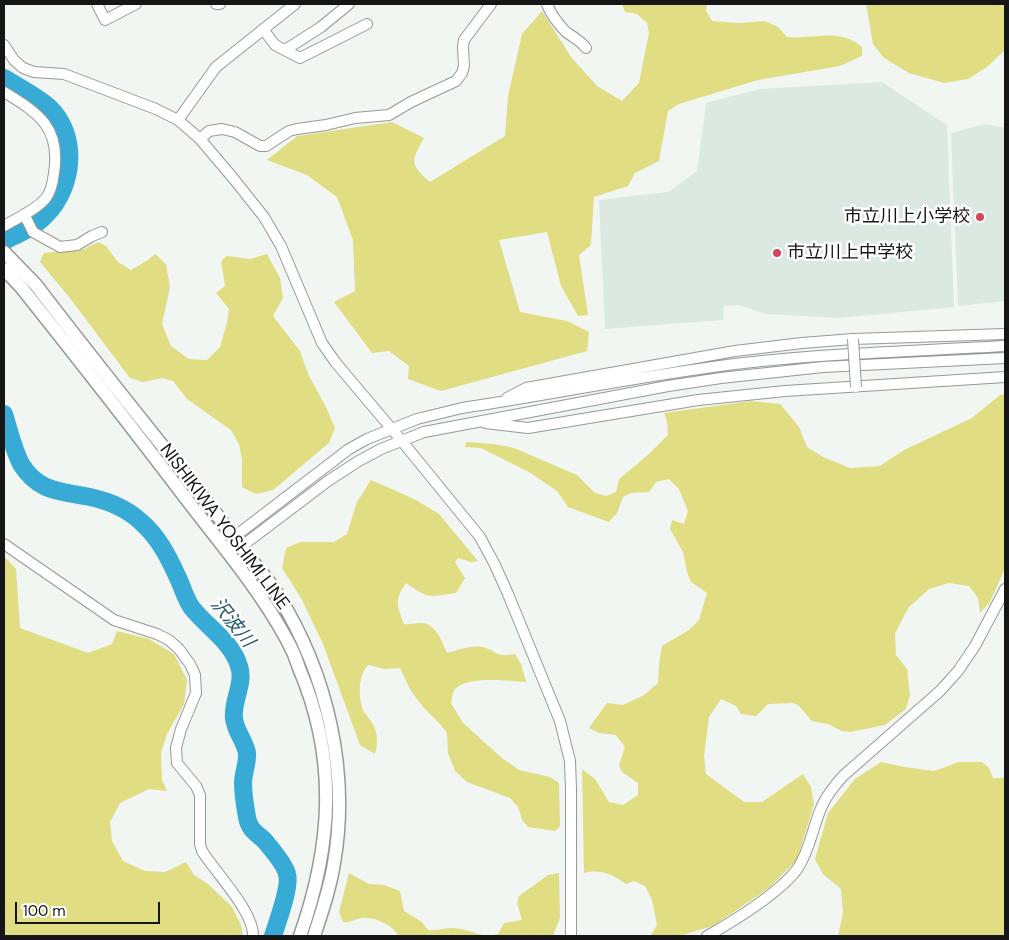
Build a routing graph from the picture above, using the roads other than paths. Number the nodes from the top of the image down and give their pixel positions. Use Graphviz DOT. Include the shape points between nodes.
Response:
graph roads {
  1 [pos="97,4"];
  2 [pos="136,4"];
  3 [pos="216,4"];
  4 [pos="220,4"];
  5 [pos="295,4"];
  6 [pos="349,4"];
  7 [pos="491,4"];
  8 [pos="547,4"];
  9 [pos="366,24"];
  10 [pos="263,29"];
  11 [pos="4,44"];
  12 [pos="586,48"];
  13 [pos="285,50"];
  14 [pos="4,92"];
  15 [pos="178,120"];
  16 [pos="200,139"];
  17 [pos="25,216"];
  18 [pos="4,226"];
  19 [pos="102,232"];
  20 [pos="6,260"];
  21 [pos="1005,334"];
  22 [pos="853,339"];
  23 [pos="1005,346"];
  24 [pos="1005,358"];
  25 [pos="1005,378"];
  26 [pos="856,388"];
  27 [pos="500,403"];
  28 [pos="475,422"];
  29 [pos="392,429"];
  30 [pos="402,440"];
  31 [pos="238,542"];
  32 [pos="4,544"];
  33 [pos="226,552"];
  34 [pos="1005,590"];
  35 [pos="252,936"];
  36 [pos="300,936"];
  37 [pos="314,936"];
  38 [pos="571,936"];
  39 [pos="707,936"];
  1 -- 2 [label="street" via="105,20"];
  3 -- 4 [label="street"];
  5 -- 10 [label="street"];
  6 -- 13 [label="street"];
  7 -- 16 [label="street" via="464,40 464,66 456,81 389,115 289,131 266,146 222,129 209,131"];
  8 -- 12 [label="street" via="565,31"];
  9 -- 13 [label="street" via="300,58"];
  10 -- 13 [label="street" via="275,45"];
  10 -- 15 [label="street" via="216,67"];
  11 -- 15 [label="street" via="23,68 64,74"];
  14 -- 17 [label="street" via="41,118 54,143 56,161 47,198"];
  15 -- 16 [label="street"];
  16 -- 29 [label="street" via="264,217 281,246 322,343"];
  17 -- 18 [label="street"];
  17 -- 19 [label="street" via="34,232 60,247 77,245"];
  20 -- 31 [label="main road, NISHIKIWA YOSHIMI LINE" via="36,285"];
  20 -- 33 [label="main road, NISHIKIWA YOSHIMI LINE" via="21,287"];
  21 -- 22 [label="street"];
  22 -- 26 [label="street, bridge"];
  22 -- 27 [label="street" via="735,351 526,388"];
  23 -- 27 [label="street" via="745,363"];
  24 -- 28 [label="street" via="779,371 668,386"];
  25 -- 26 [label="street"];
  26 -- 28 [label="street" via="698,400 528,428"];
  27 -- 29 [label="street" via="446,412"];
  28 -- 30 [label="street" via="424,432"];
  29 -- 30 [label="street"];
  29 -- 31 [label="street" via="348,449"];
  30 -- 31 [label="street" via="357,462"];
  30 -- 38 [label="street" via="480,538 508,594 560,721 570,760 572,789"];
  31 -- 33 [label="street"];
  31 -- 37 [label="main road, NISHIKIWA YOSHIMI LINE" via="278,594 300,633 322,692 335,748 338,830 334,864"];
  32 -- 35 [label="street" via="114,620 169,640 190,664 195,675 196,693 176,748 177,763 200,795 202,852 240,903 251,922"];
  33 -- 36 [label="main road, NISHIKIWA YOSHIMI LINE" via="288,641 318,722 327,816 313,901"];
  34 -- 39 [label="street" via="958,671 830,791 798,868 778,889"];
}
